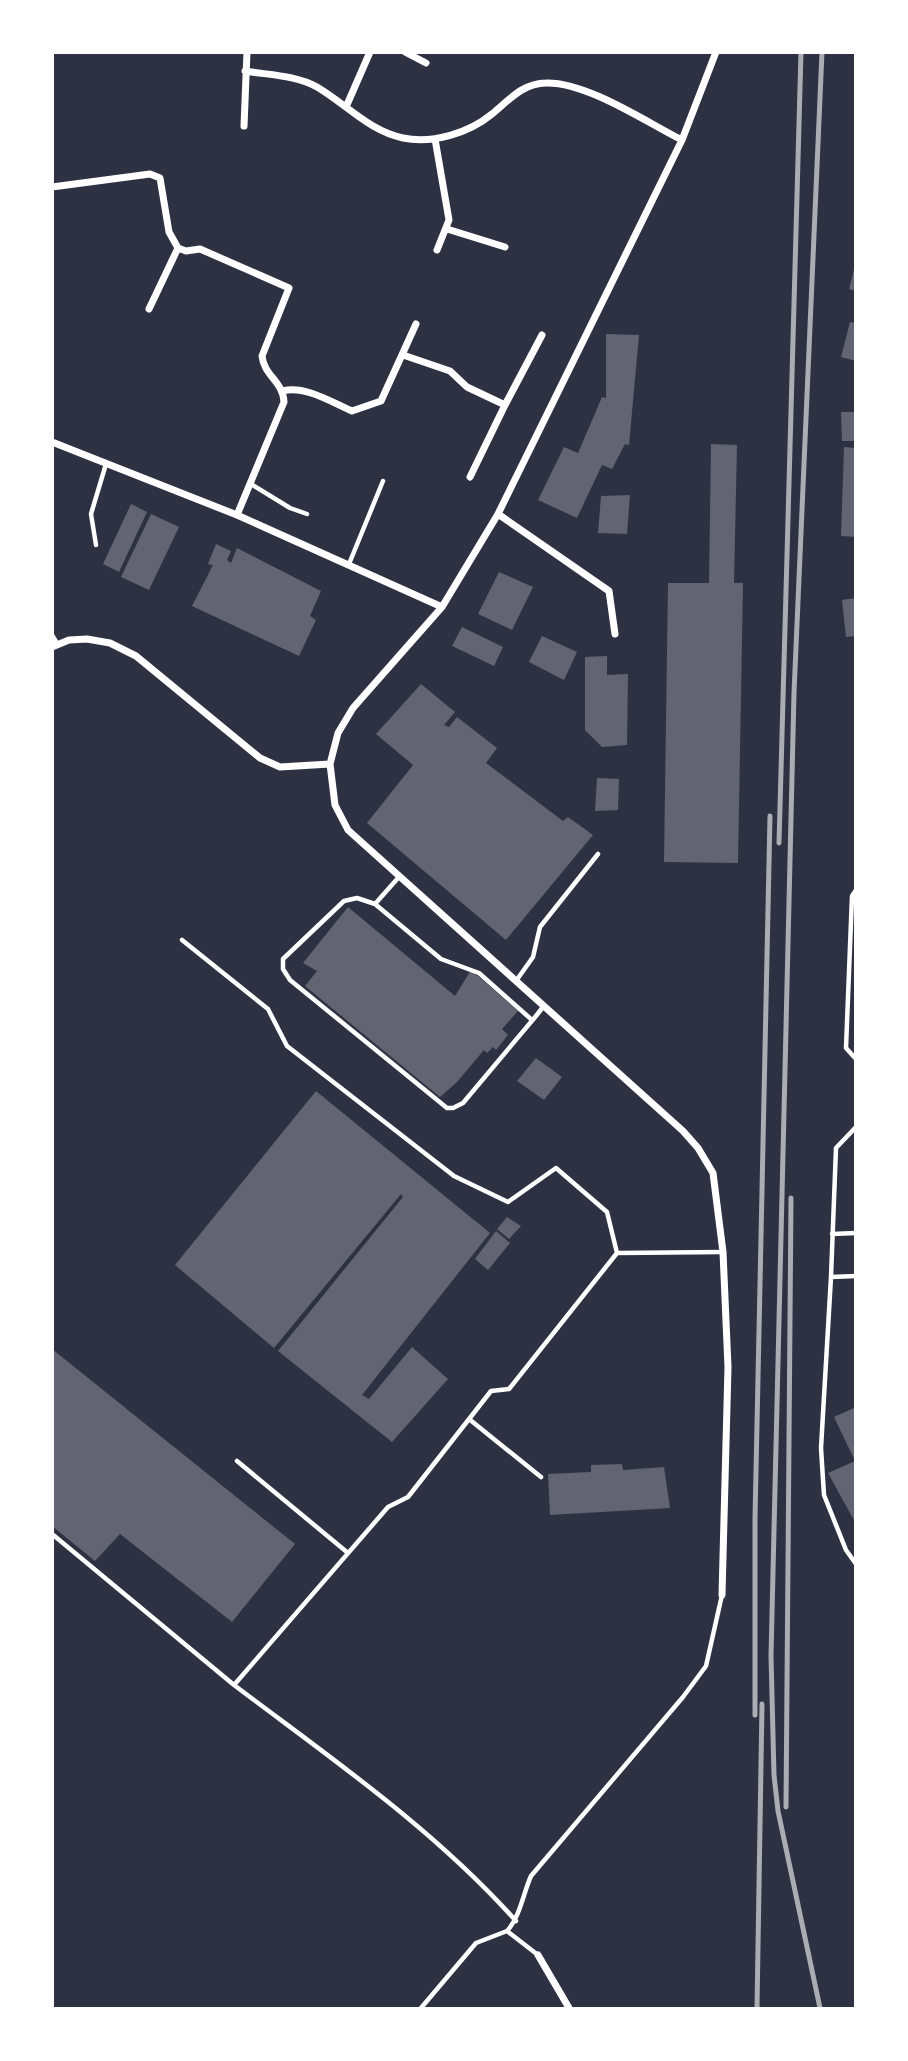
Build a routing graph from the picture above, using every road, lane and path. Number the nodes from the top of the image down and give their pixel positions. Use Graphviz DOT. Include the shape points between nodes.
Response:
graph roads {
  1 [pos="247,52"];
  2 [pos="370,52"];
  3 [pos="405,52"];
  4 [pos="716,52"];
  5 [pos="426,63"];
  6 [pos="245,71"];
  7 [pos="346,107"];
  8 [pos="244,125"];
  9 [pos="435,139"];
  10 [pos="682,140"];
  11 [pos="52,187"];
  12 [pos="447,229"];
  13 [pos="505,247"];
  14 [pos="178,248"];
  15 [pos="437,250"];
  16 [pos="149,309"];
  17 [pos="416,324"];
  18 [pos="541,335"];
  19 [pos="403,355"];
  20 [pos="284,391"];
  21 [pos="505,405"];
  22 [pos="52,442"];
  23 [pos="107,463"];
  24 [pos="470,477"];
  25 [pos="383,481"];
  26 [pos="250,484"];
  27 [pos="307,514"];
  28 [pos="498,514"];
  29 [pos="237,515"];
  30 [pos="96,545"];
  31 [pos="349,565"];
  32 [pos="442,607"];
  33 [pos="615,634"];
  34 [pos="52,635"];
  35 [pos="55,646"];
  36 [pos="330,764"];
  37 [pos="598,854"];
  38 [pos="398,878"];
  39 [pos="856,890"];
  40 [pos="375,904"];
  41 [pos="183,940"];
  42 [pos="515,982"];
  43 [pos="543,1007"];
  44 [pos="532,1020"];
  45 [pos="856,1059"];
  46 [pos="856,1127"];
  47 [pos="856,1233"];
  48 [pos="832,1234"];
  49 [pos="723,1252"];
  50 [pos="617,1253"];
  51 [pos="856,1276"];
  52 [pos="831,1277"];
  53 [pos="469,1419"];
  54 [pos="237,1461"];
  55 [pos="541,1477"];
  56 [pos="52,1534"];
  57 [pos="348,1553"];
  58 [pos="856,1564"];
  59 [pos="722,1595"];
  60 [pos="234,1685"];
  61 [pos="516,1921"];
  62 [pos="507,1931"];
  63 [pos="538,1955"];
  64 [pos="421,2008"];
  65 [pos="569,2008"];
  1 -- 6 [label="street"];
  2 -- 7 [label="street"];
  3 -- 5 [label="street"];
  4 -- 10 [label="street"];
  6 -- 7 [label="street" via="298,79"];
  6 -- 8 [label="street"];
  7 -- 9 [label="street" via="377,129 404,138"];
  9 -- 10 [label="street" via="471,127 526,87 544,82 581,90"];
  9 -- 12 [label="street"];
  10 -- 28 [label="street"];
  11 -- 14 [label="street" via="157,175 169,232"];
  12 -- 13 [label="street"];
  12 -- 15 [label="street"];
  14 -- 16 [label="street"];
  14 -- 20 [label="street" via="206,252 289,288 262,356 263,366"];
  17 -- 19 [label="street"];
  18 -- 21 [label="street"];
  19 -- 20 [label="street" via="385,396 358,411 292,389"];
  19 -- 21 [label="street" via="450,372 467,387"];
  20 -- 26 [label="street" via="284,402"];
  21 -- 24 [label="street"];
  22 -- 23 [label="street"];
  23 -- 29 [label="street"];
  23 -- 30 [label="lane" via="91,514"];
  25 -- 31 [label="lane"];
  26 -- 27 [label="lane"];
  26 -- 29 [label="street"];
  28 -- 32 [label="street"];
  28 -- 33 [label="street" via="608,591"];
  29 -- 31 [label="street"];
  31 -- 32 [label="street"];
  32 -- 36 [label="street" via="353,708 338,733"];
  34 -- 35 [label="lane"];
  35 -- 36 [label="street" via="87,639 110,643 136,656 260,758 280,766"];
  36 -- 38 [label="street" via="335,805 348,830"];
  37 -- 42 [label="lane" via="540,927 533,957"];
  38 -- 40 [label="lane"];
  38 -- 42 [label="street"];
  39 -- 45 [label="lane" via="852,896 846,1048"];
  40 -- 44 [label="lane" via="441,959 479,973"];
  40 -- 44 [label="lane" via="357,898 344,901 287,953 282,969 440,1104 453,1108 463,1103"];
  41 -- 50 [label="lane" via="268,1009 287,1046 454,1176 508,1202 556,1168 607,1212"];
  42 -- 43 [label="street"];
  43 -- 44 [label="lane"];
  43 -- 49 [label="street" via="698,1148 713,1173"];
  46 -- 48 [label="lane" via="836,1148"];
  47 -- 48 [label="lane"];
  48 -- 52 [label="lane"];
  49 -- 50 [label="lane"];
  49 -- 59 [label="street" via="728,1367"];
  50 -- 53 [label="lane" via="509,1389 491,1391"];
  51 -- 52 [label="lane"];
  52 -- 58 [label="lane" via="821,1448 824,1495"];
  53 -- 55 [label="lane"];
  53 -- 57 [label="lane" via="408,1497 387,1507"];
  54 -- 57 [label="lane"];
  56 -- 60 [label="lane"];
  57 -- 60 [label="lane"];
  59 -- 61 [label="lane" via="706,1665 531,1876"];
  60 -- 61 [label="lane" via="395,1806 480,1881"];
  61 -- 62 [label="lane"];
  62 -- 63 [label="lane"];
  62 -- 64 [label="lane" via="476,1943"];
  63 -- 65 [label="street"];
}
